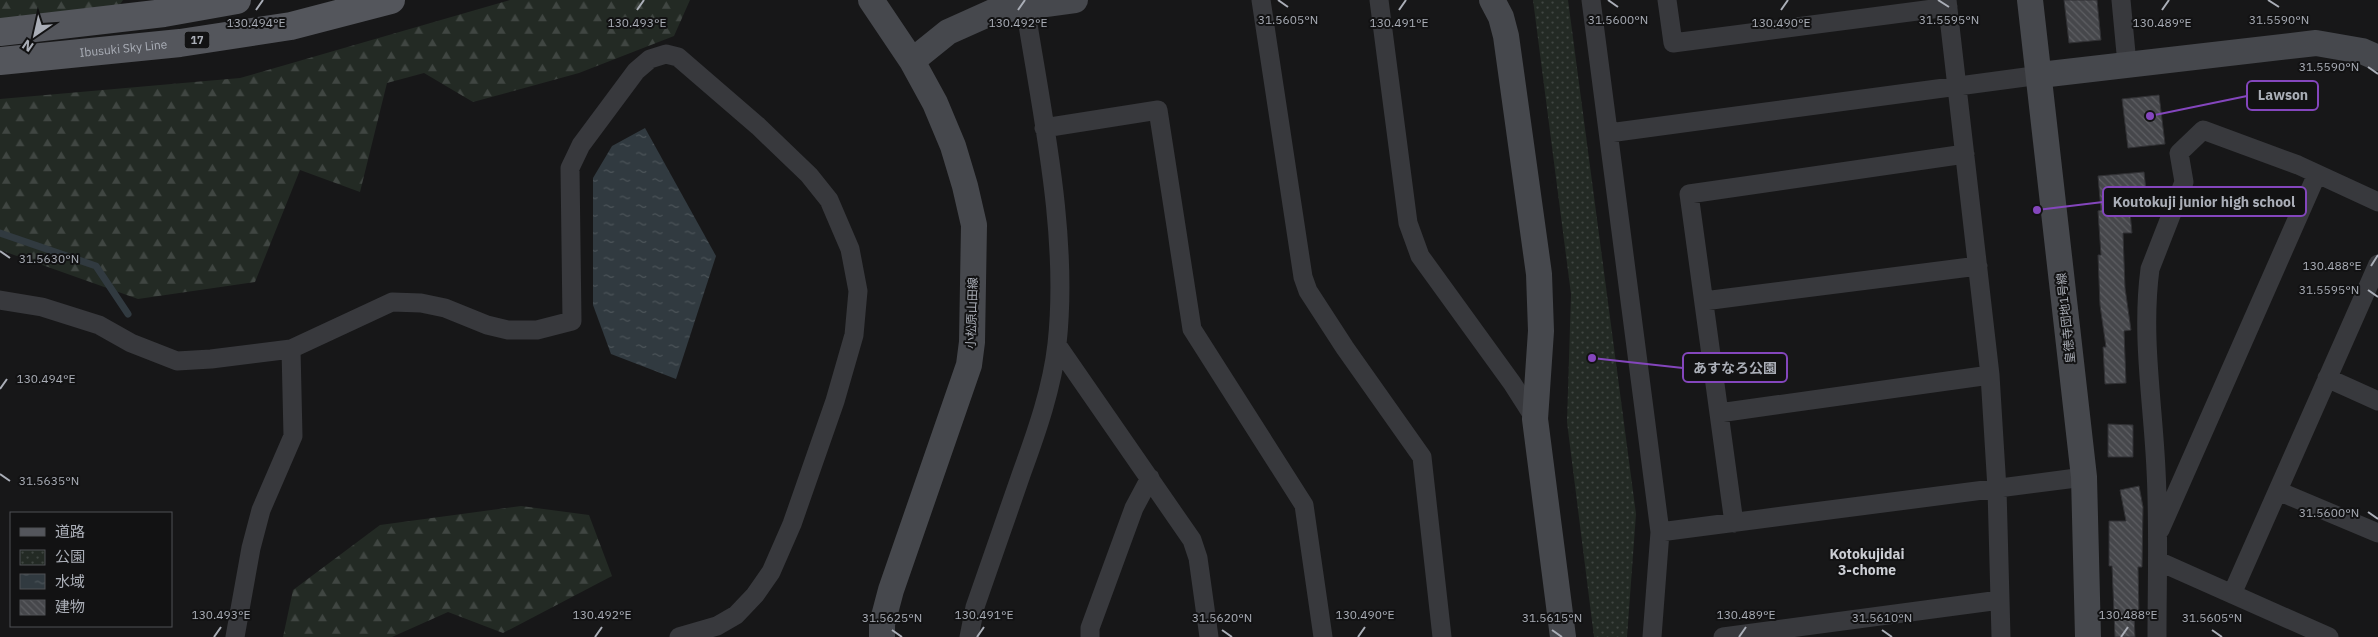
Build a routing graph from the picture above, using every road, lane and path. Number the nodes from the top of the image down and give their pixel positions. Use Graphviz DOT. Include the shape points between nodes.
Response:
graph roads {
  1 [pos="237,0"];
  2 [pos="391,0"];
  3 [pos="871,0"];
  4 [pos="1075,0"];
  5 [pos="1261,0"];
  6 [pos="1379,0"];
  7 [pos="1492,0"];
  8 [pos="1591,0"];
  9 [pos="1667,0"];
  10 [pos="2030,0"];
  11 [pos="2120,0"];
  12 [pos="1947,4"];
  13 [pos="1025,6"];
  14 [pos="0,32"];
  15 [pos="2378,58"];
  16 [pos="0,61"];
  17 [pos="912,61"];
  18 [pos="2127,64"];
  19 [pos="2040,75"];
  20 [pos="1958,86"];
  21 [pos="1044,128"];
  22 [pos="1609,133"];
  23 [pos="1965,154"];
  24 [pos="2317,174"];
  25 [pos="2378,202"];
  26 [pos="1978,266"];
  27 [pos="2377,267"];
  28 [pos="0,300"];
  29 [pos="1704,301"];
  30 [pos="1057,345"];
  31 [pos="291,349"];
  32 [pos="1990,375"];
  33 [pos="2328,378"];
  34 [pos="2378,401"];
  35 [pos="1719,413"];
  36 [pos="1535,419"];
  37 [pos="1150,478"];
  38 [pos="2084,478"];
  39 [pos="1997,489"];
  40 [pos="2278,491"];
  41 [pos="1734,523"];
  42 [pos="1660,532"];
  43 [pos="2378,533"];
  44 [pos="2158,534"];
  45 [pos="2158,561"];
  46 [pos="2232,594"];
  47 [pos="2000,600"];
  48 [pos="235,637"];
  49 [pos="680,637"];
  50 [pos="882,637"];
  51 [pos="969,637"];
  52 [pos="1090,637"];
  53 [pos="1209,637"];
  54 [pos="1323,637"];
  55 [pos="1442,637"];
  56 [pos="1563,637"];
  57 [pos="1652,637"];
  58 [pos="1723,637"];
  59 [pos="2001,637"];
  60 [pos="2088,637"];
  61 [pos="2157,637"];
  62 [pos="2329,637"];
  1 -- 14 [label="main road" via="164,13"];
  2 -- 16 [label="main road, Ibusuki Sky Line / 17" via="282,28 180,43"];
  3 -- 17 [label="street, 小松原山田線"];
  4 -- 13 [label="street"];
  5 -- 55 [label="street" via="1302,277 1345,348 1422,457"];
  6 -- 36 [label="street" via="1408,223 1414,240 1420,256"];
  7 -- 36 [label="street" via="1506,36 1539,274 1541,331"];
  8 -- 22 [label="street"];
  9 -- 12 [label="street" via="1673,43"];
  10 -- 19 [label="street, 皇徳寺団地1号線"];
  11 -- 18 [label="street"];
  12 -- 20 [label="street"];
  13 -- 17 [label="street" via="995,11 971,20 948,32"];
  13 -- 21 [label="street"];
  15 -- 18 [label="street" via="2362,51 2316,43"];
  17 -- 50 [label="street, 小松原山田線" via="953,146 974,225 972,342 969,365 891,590"];
  18 -- 19 [label="street"];
  19 -- 20 [label="street"];
  19 -- 38 [label="street, 皇徳寺団地1号線"];
  20 -- 22 [label="street"];
  20 -- 23 [label="street"];
  21 -- 30 [label="street" via="1057,221 1061,284"];
  21 -- 54 [label="street" via="1158,110 1192,328 1304,505"];
  22 -- 42 [label="street"];
  23 -- 26 [label="street"];
  23 -- 29 [label="street" via="1690,194"];
  24 -- 25 [label="street"];
  24 -- 44 [label="street"];
  24 -- 44 [label="street" via="2203,130 2179,153 2184,182 2150,270 2148,284 2146,341"];
  26 -- 29 [label="street"];
  26 -- 32 [label="street"];
  27 -- 33 [label="street"];
  28 -- 31 [label="street" via="42,307 99,325 131,343 177,361"];
  29 -- 35 [label="street"];
  30 -- 37 [label="street"];
  30 -- 51 [label="street" via="1038,426 975,607"];
  31 -- 48 [label="street" via="293,436 261,510"];
  31 -- 49 [label="street" via="392,302 429,304 508,330 537,330 572,320 570,168 581,144 636,71 650,59 666,54 678,57 809,174 829,200 850,249 858,291 854,335 835,401 792,524 771,572 736,615 717,626"];
  32 -- 35 [label="street"];
  32 -- 39 [label="street"];
  33 -- 34 [label="street"];
  33 -- 40 [label="street"];
  35 -- 41 [label="street"];
  36 -- 56 [label="street"];
  37 -- 52 [label="street" via="1134,508 1090,628"];
  37 -- 53 [label="street" via="1192,540 1198,558"];
  38 -- 39 [label="street"];
  38 -- 60 [label="street, 皇徳寺団地1号線"];
  39 -- 41 [label="street"];
  39 -- 47 [label="street"];
  40 -- 43 [label="street"];
  40 -- 46 [label="street"];
  41 -- 42 [label="street"];
  42 -- 57 [label="street"];
  44 -- 45 [label="street"];
  45 -- 46 [label="street"];
  45 -- 61 [label="street"];
  46 -- 62 [label="street"];
  47 -- 58 [label="street"];
  47 -- 59 [label="street"];
}
